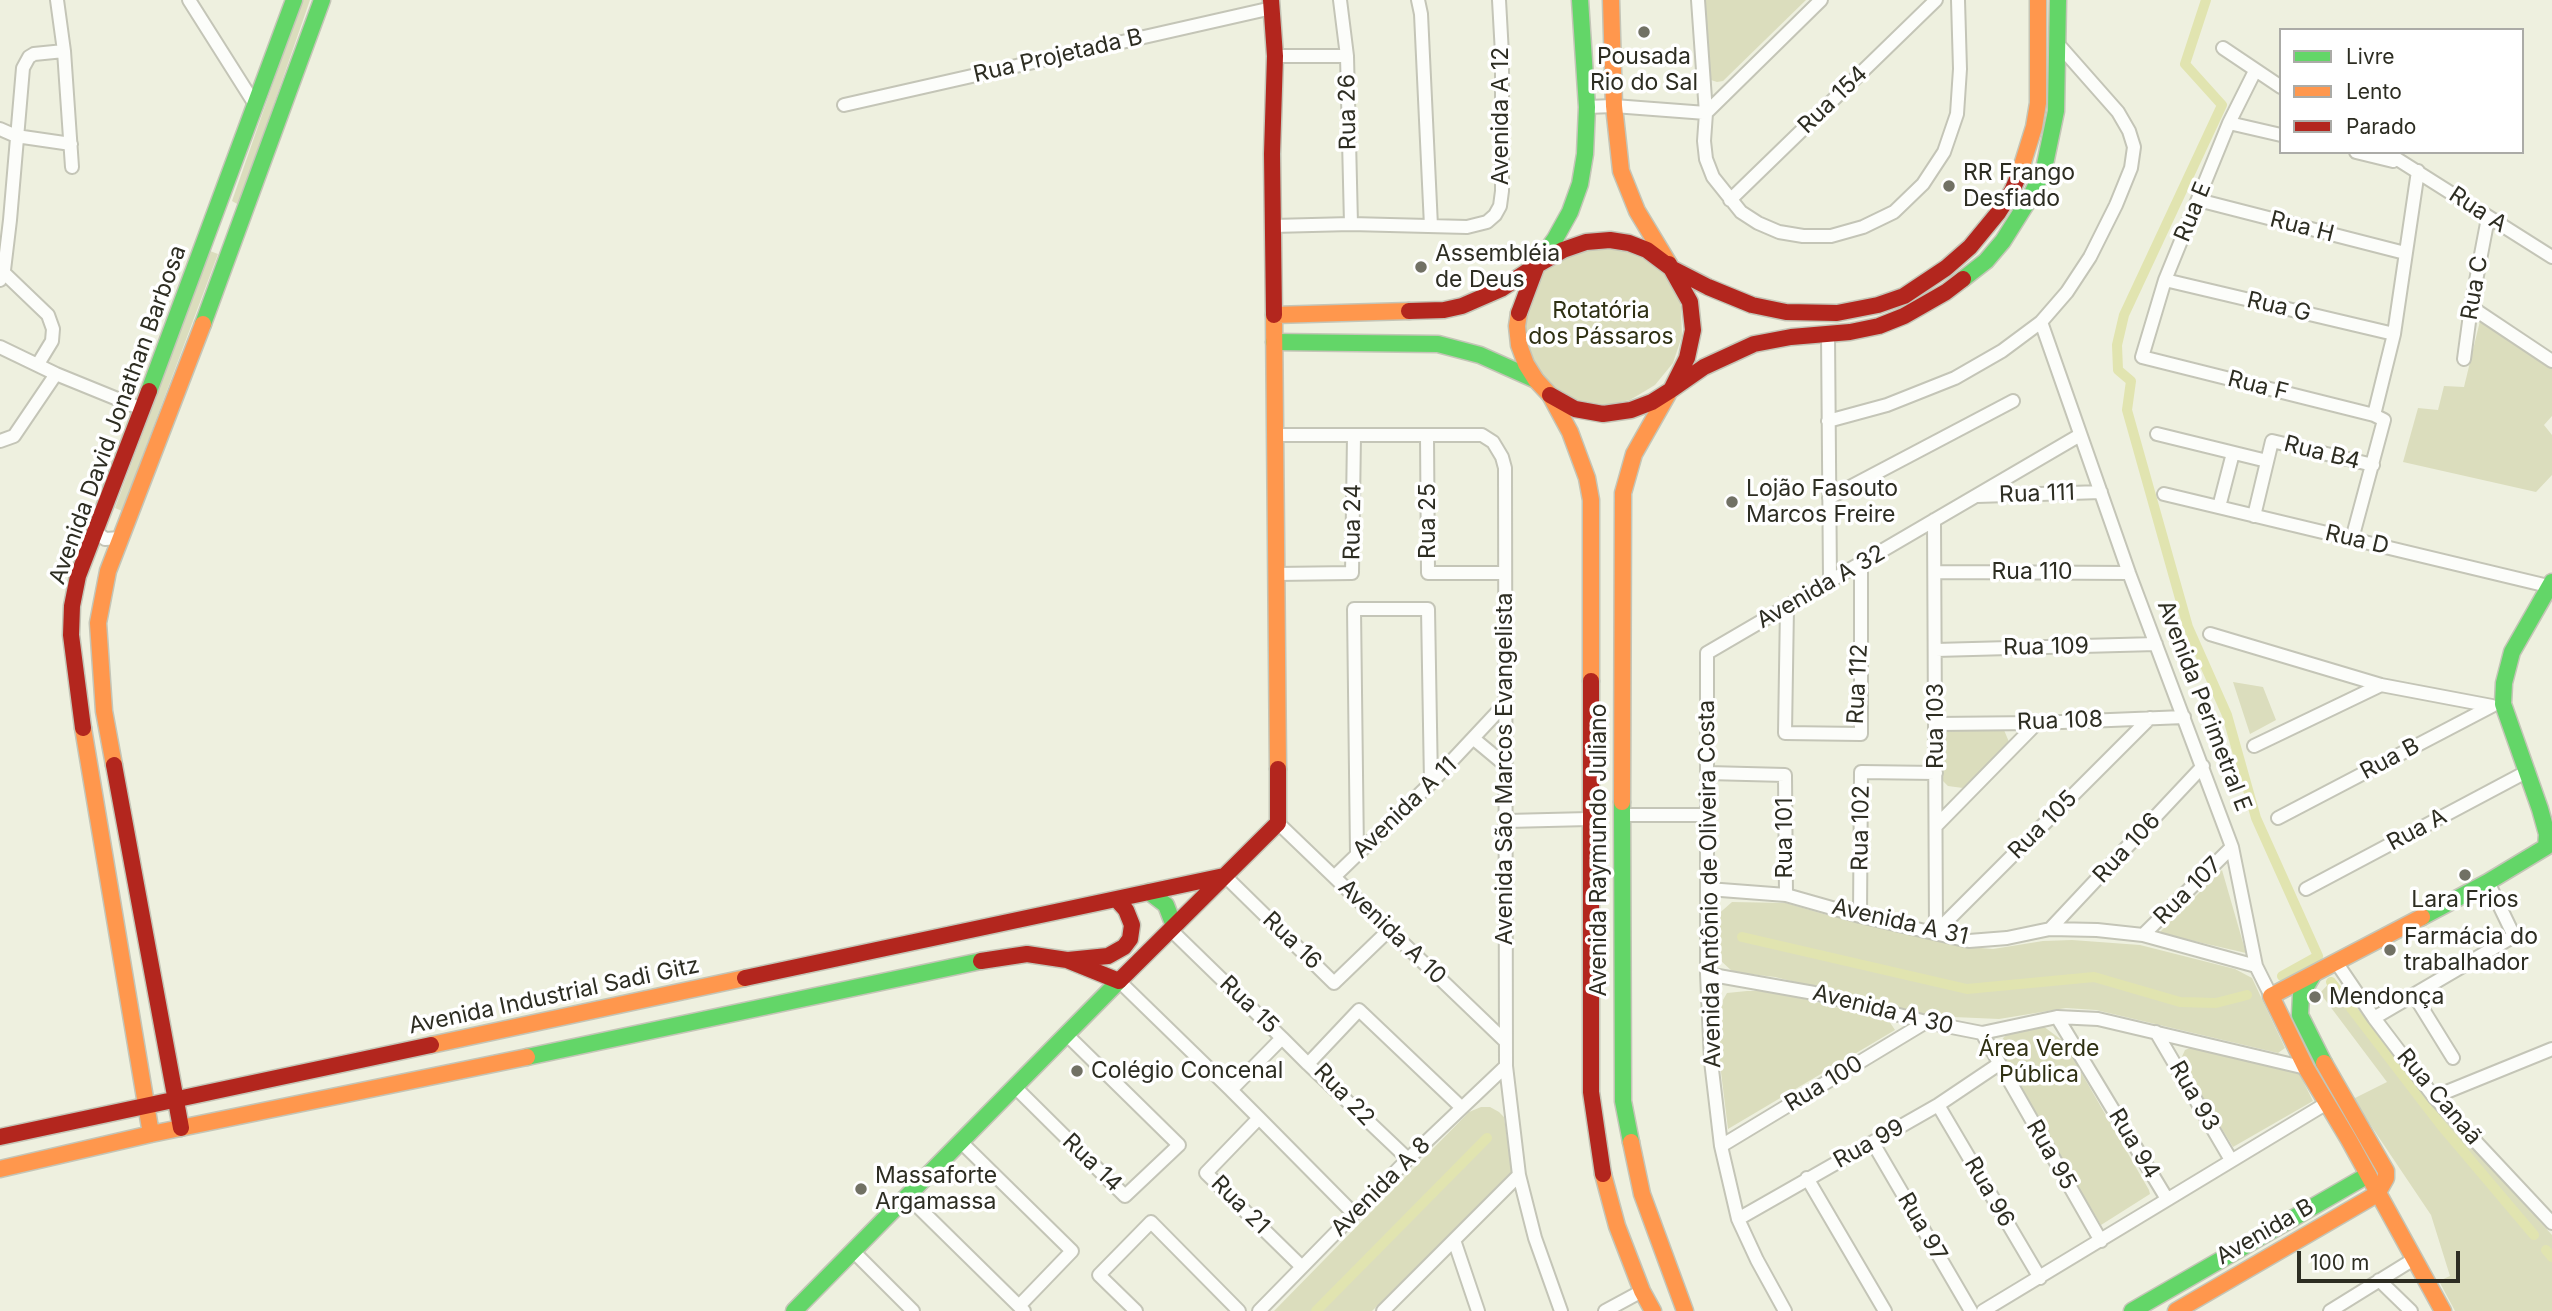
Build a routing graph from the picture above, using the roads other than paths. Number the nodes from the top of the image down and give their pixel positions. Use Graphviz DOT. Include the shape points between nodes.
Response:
graph roads {
  1 [pos="57,0"];
  2 [pos="189,0"];
  3 [pos="294,0"];
  4 [pos="322,0"];
  5 [pos="1340,0"];
  6 [pos="1419,0"];
  7 [pos="1499,0"];
  8 [pos="1580,0"];
  9 [pos="1611,0"];
  10 [pos="1698,0"];
  11 [pos="1821,0"];
  12 [pos="1936,0"];
  13 [pos="1958,0"];
  14 [pos="2038,0"];
  15 [pos="2058,0"];
  16 [pos="1271,4"];
  17 [pos="2058,44"];
  18 [pos="2223,48"];
  19 [pos="64,51"];
  20 [pos="1275,56"];
  21 [pos="1347,56"];
  22 [pos="2255,71"];
  23 [pos="2279,86"];
  24 [pos="844,105"];
  25 [pos="256,106"];
  26 [pos="1614,106"];
  27 [pos="1587,107"];
  28 [pos="1706,113"];
  29 [pos="2229,123"];
  30 [pos="0,130"];
  31 [pos="2279,135"];
  32 [pos="16,136"];
  33 [pos="71,144"];
  34 [pos="2365,154"];
  35 [pos="2389,154"];
  36 [pos="2404,163"];
  37 [pos="72,167"];
  38 [pos="2418,172"];
  39 [pos="1730,200"];
  40 [pos="2198,200"];
  41 [pos="2488,218"];
  42 [pos="1351,224"];
  43 [pos="1272,226"];
  44 [pos="1431,226"];
  45 [pos="210,231"];
  46 [pos="236,237"];
  47 [pos="2405,253"];
  48 [pos="2552,257"];
  49 [pos="1537,265"];
  50 [pos="1671,268"];
  51 [pos="1,273"];
  52 [pos="2165,280"];
  53 [pos="2471,307"];
  54 [pos="1274,315"];
  55 [pos="2041,322"];
  56 [pos="1828,334"];
  57 [pos="2394,334"];
  58 [pos="1274,342"];
  59 [pos="0,347"];
  60 [pos="2142,357"];
  61 [pos="2463,359"];
  62 [pos="2552,361"];
  63 [pos="38,364"];
  64 [pos="57,374"];
  65 [pos="1536,380"];
  66 [pos="1671,390"];
  67 [pos="1550,395"];
  68 [pos="2012,401"];
  69 [pos="142,409"];
  70 [pos="2374,415"];
  71 [pos="1828,421"];
  72 [pos="2157,434"];
  73 [pos="1275,435"];
  74 [pos="1427,435"];
  75 [pos="2080,435"];
  76 [pos="1353,436"];
  77 [pos="0,441"];
  78 [pos="2233,453"];
  79 [pos="2267,461"];
  80 [pos="2373,465"];
  81 [pos="2101,492"];
  82 [pos="2164,494"];
  83 [pos="1973,497"];
  84 [pos="1829,498"];
  85 [pos="2219,507"];
  86 [pos="2254,516"];
  87 [pos="1934,520"];
  88 [pos="96,531"];
  89 [pos="121,538"];
  90 [pos="2352,539"];
  91 [pos="1861,564"];
  92 [pos="1935,572"];
  93 [pos="1504,573"];
  94 [pos="2129,573"];
  95 [pos="1276,574"];
  96 [pos="1830,581"];
  97 [pos="2551,585"];
  98 [pos="1787,607"];
  99 [pos="2210,634"];
  100 [pos="2157,644"];
  101 [pos="1936,650"];
  102 [pos="1707,653"];
  103 [pos="2381,685"];
  104 [pos="1504,705"];
  105 [pos="2498,705"];
  106 [pos="2184,717"];
  107 [pos="2150,718"];
  108 [pos="1936,723"];
  109 [pos="2037,723"];
  110 [pos="1474,739"];
  111 [pos="2254,746"];
  112 [pos="1504,764"];
  113 [pos="2203,766"];
  114 [pos="2528,771"];
  115 [pos="1708,773"];
  116 [pos="1936,773"];
  117 [pos="1431,783"];
  118 [pos="1623,815"];
  119 [pos="1708,815"];
  120 [pos="2278,818"];
  121 [pos="1589,819"];
  122 [pos="1507,821"];
  123 [pos="1278,822"];
  124 [pos="1937,825"];
  125 [pos="126,828"];
  126 [pos="101,832"];
  127 [pos="2232,847"];
  128 [pos="2550,850"];
  129 [pos="1357,855"];
  130 [pos="1225,876"];
  131 [pos="1335,876"];
  132 [pos="2488,882"];
  133 [pos="1708,889"];
  134 [pos="2306,889"];
  135 [pos="1149,892"];
  136 [pos="1786,895"];
  137 [pos="1117,900"];
  138 [pos="1860,916"];
  139 [pos="1173,928"];
  140 [pos="2050,929"];
  141 [pos="1388,931"];
  142 [pos="1936,932"];
  143 [pos="2143,935"];
  144 [pos="1067,960"];
  145 [pos="2336,962"];
  146 [pos="2256,966"];
  147 [pos="1707,974"];
  148 [pos="2313,975"];
  149 [pos="1119,981"];
  150 [pos="2414,995"];
  151 [pos="2271,996"];
  152 [pos="2057,1017"];
  153 [pos="2374,1018"];
  154 [pos="1926,1023"];
  155 [pos="2157,1032"];
  156 [pos="1982,1033"];
  157 [pos="1067,1035"];
  158 [pos="1282,1038"];
  159 [pos="1506,1041"];
  160 [pos="2552,1049"];
  161 [pos="2454,1058"];
  162 [pos="1308,1064"];
  163 [pos="1999,1064"];
  164 [pos="1506,1066"];
  165 [pos="2306,1068"];
  166 [pos="1015,1087"];
  167 [pos="1231,1090"];
  168 [pos="2434,1097"];
  169 [pos="174,1101"];
  170 [pos="2327,1103"];
  171 [pos="1938,1105"];
  172 [pos="145,1107"];
  173 [pos="1461,1107"];
  174 [pos="1259,1118"];
  175 [pos="181,1128"];
  176 [pos="151,1134"];
  177 [pos="0,1138"];
  178 [pos="961,1142"];
  179 [pos="1873,1143"];
  180 [pos="1721,1146"];
  181 [pos="1408,1159"];
  182 [pos="2231,1160"];
  183 [pos="0,1169"];
  184 [pos="1519,1175"];
  185 [pos="2368,1175"];
  186 [pos="1807,1178"];
  187 [pos="2377,1194"];
  188 [pos="908,1196"];
  189 [pos="2167,1199"];
  190 [pos="1354,1214"];
  191 [pos="1738,1219"];
  192 [pos="2552,1223"];
  193 [pos="1454,1240"];
  194 [pos="2101,1241"];
  195 [pos="853,1251"];
  196 [pos="2414,1259"];
  197 [pos="1302,1267"];
  198 [pos="2040,1278"];
  199 [pos="2379,1280"];
  200 [pos="1642,1291"];
  201 [pos="1021,1308"];
  202 [pos="1390,1308"];
  203 [pos="799,1309"];
  204 [pos="913,1311"];
  205 [pos="1136,1311"];
  206 [pos="1239,1311"];
  207 [pos="1259,1311"];
  208 [pos="1478,1311"];
  209 [pos="1561,1311"];
  210 [pos="1605,1311"];
  211 [pos="1653,1311"];
  212 [pos="1685,1311"];
  213 [pos="1785,1311"];
  214 [pos="1885,1311"];
  215 [pos="1971,1311"];
  216 [pos="1983,1311"];
  217 [pos="2132,1311"];
  218 [pos="2176,1311"];
  219 [pos="2330,1311"];
  220 [pos="2411,1311"];
  221 [pos="2443,1311"];
  1 -- 19 [label="street"];
  2 -- 25 [label="street"];
  3 -- 25 [label="street, Avenida David Jonathan Barbosa"];
  4 -- 46 [label="street, Avenida David Jonathan Barbosa"];
  5 -- 21 [label="street, Rua 26"];
  6 -- 44 [label="street"];
  7 -- 44 [label="street, Avenida A 12" via="1500,206 1479,225"];
  8 -- 27 [label="street"];
  9 -- 26 [label="street"];
  10 -- 28 [label="street"];
  11 -- 28 [label="street"];
  12 -- 39 [label="street, Rua 154"];
  13 -- 39 [label="street" via="1957,114 1944,152 1923,184 1894,212 1831,236 1803,236 1758,223"];
  14 -- 50 [label="street" via="2038,103 2026,158 1998,213 1946,268 1904,296 1837,313 1786,312 1752,305"];
  15 -- 17 [label="street"];
  16 -- 20 [label="street"];
  16 -- 24 [label="street, Rua Projetada B"];
  17 -- 55 [label="street" via="2118,113 2134,147 2131,168 2090,257"];
  17 -- 56 [label="street" via="2056,111 2043,169 2003,241 1960,283 1904,316 1879,326"];
  18 -- 22 [label="street"];
  19 -- 32 [label="street" via="34,54 26,61"];
  19 -- 33 [label="street"];
  20 -- 21 [label="street"];
  20 -- 43 [label="street"];
  21 -- 42 [label="street, Rua 26"];
  22 -- 23 [label="street"];
  22 -- 29 [label="street, Rua E"];
  25 -- 45 [label="street, Avenida David Jonathan Barbosa"];
  26 -- 27 [label="street"];
  26 -- 28 [label="street"];
  26 -- 50 [label="street" via="1620,171 1637,211"];
  27 -- 49 [label="street" via="1580,184 1570,212"];
  28 -- 39 [label="street" via="1706,159"];
  29 -- 31 [label="street"];
  29 -- 40 [label="street, Rua E"];
  30 -- 32 [label="street"];
  32 -- 33 [label="street"];
  32 -- 51 [label="street"];
  33 -- 37 [label="street"];
  34 -- 36 [label="street, Rua A"];
  35 -- 36 [label="street, Rua A"];
  36 -- 38 [label="street, Rua A"];
  38 -- 41 [label="street, Rua A"];
  38 -- 47 [label="street"];
  40 -- 47 [label="street, Rua H"];
  40 -- 52 [label="street, Rua E"];
  41 -- 48 [label="street, Rua A"];
  41 -- 53 [label="street, Rua C"];
  42 -- 43 [label="street, Avenida A 12"];
  42 -- 44 [label="street, Avenida A 12"];
  43 -- 54 [label="street"];
  45 -- 46 [label="street"];
  45 -- 69 [label="street, Avenida David Jonathan Barbosa"];
  46 -- 89 [label="street, Avenida David Jonathan Barbosa"];
  47 -- 57 [label="street"];
  49 -- 50 [label="street" via="1586,242 1610,240 1647,250"];
  49 -- 54 [label="street" via="1501,289 1444,310"];
  49 -- 65 [label="street" via="1517,326 1525,364"];
  50 -- 66 [label="street" via="1689,302 1693,330 1687,358"];
  51 -- 63 [label="street" via="48,315 51,341"];
  52 -- 57 [label="street, Rua G"];
  52 -- 60 [label="street, Rua E"];
  53 -- 61 [label="street, Rua C"];
  53 -- 62 [label="street"];
  54 -- 58 [label="street"];
  55 -- 71 [label="street" via="1955,379"];
  55 -- 75 [label="street, Avenida Perimetral E"];
  56 -- 66 [label="street" via="1744,348"];
  56 -- 71 [label="street"];
  57 -- 70 [label="street"];
  58 -- 65 [label="street" via="1438,344 1480,355"];
  58 -- 73 [label="street"];
  59 -- 63 [label="street"];
  60 -- 70 [label="street, Rua F"];
  63 -- 64 [label="street"];
  64 -- 69 [label="street"];
  64 -- 77 [label="street" via="14,436"];
  65 -- 67 [label="street"];
  66 -- 67 [label="street" via="1631,410 1603,414 1575,409"];
  66 -- 118 [label="street, Avenida Raymundo Juliano" via="1634,454 1623,493"];
  67 -- 121 [label="street, Avenida Raymundo Juliano" via="1570,432 1591,500"];
  68 -- 84 [label="street"];
  69 -- 88 [label="street, Avenida David Jonathan Barbosa"];
  70 -- 80 [label="street" via="2384,420"];
  71 -- 84 [label="street"];
  72 -- 78 [label="street"];
  73 -- 76 [label="street, Avenida São Marcos Evangelista"];
  73 -- 95 [label="street"];
  74 -- 76 [label="street, Avenida São Marcos Evangelista"];
  74 -- 93 [label="street, Avenida São Marcos Evangelista" via="1482,435 1502,457"];
  74 -- 93 [label="street, Rua 25" via="1428,573"];
  75 -- 81 [label="street, Avenida Perimetral E"];
  75 -- 83 [label="street, Avenida A 32"];
  76 -- 95 [label="street, Rua 24" via="1352,573"];
  78 -- 79 [label="street"];
  78 -- 85 [label="street"];
  79 -- 80 [label="street, Rua B4" via="2272,440"];
  79 -- 86 [label="street"];
  80 -- 90 [label="street"];
  81 -- 83 [label="street, Rua 111"];
  81 -- 94 [label="street, Avenida Perimetral E"];
  82 -- 85 [label="street, Rua D"];
  83 -- 87 [label="street, Avenida A 32"];
  84 -- 96 [label="street"];
  85 -- 86 [label="street, Rua D"];
  86 -- 90 [label="street, Rua D"];
  87 -- 91 [label="street, Avenida A 32"];
  87 -- 92 [label="street, Rua 103"];
  88 -- 89 [label="street" via="105,539"];
  88 -- 126 [label="street, Avenida David Jonathan Barbosa" via="78,576 71,635"];
  89 -- 125 [label="street, Avenida David Jonathan Barbosa" via="108,571 98,622 104,712"];
  90 -- 97 [label="street, Rua D"];
  91 -- 96 [label="street, Avenida A 32"];
  91 -- 98 [label="street, Rua 112" via="1861,734 1785,733"];
  92 -- 94 [label="street, Rua 110"];
  92 -- 101 [label="street, Rua 103"];
  93 -- 104 [label="street, Avenida São Marcos Evangelista"];
  94 -- 100 [label="street, Avenida Perimetral E"];
  95 -- 123 [label="street"];
  96 -- 98 [label="street, Avenida A 32"];
  97 -- 105 [label="street" via="2512,652"];
  98 -- 102 [label="street, Avenida A 32"];
  99 -- 103 [label="street"];
  100 -- 101 [label="street, Rua 109"];
  100 -- 106 [label="street, Avenida Perimetral E"];
  101 -- 108 [label="street, Rua 103"];
  102 -- 115 [label="street, Avenida Antônio de Oliveira Costa"];
  103 -- 105 [label="street"];
  103 -- 111 [label="street"];
  104 -- 110 [label="street, Avenida A 11"];
  104 -- 112 [label="street, Avenida São Marcos Evangelista"];
  105 -- 114 [label="street"];
  105 -- 120 [label="street, Rua B"];
  106 -- 107 [label="street, Rua 108"];
  106 -- 113 [label="street, Avenida Perimetral E"];
  107 -- 109 [label="street, Rua 108"];
  107 -- 142 [label="street, Rua 105"];
  108 -- 109 [label="street, Rua 108"];
  108 -- 116 [label="street, Rua 103"];
  109 -- 124 [label="street"];
  110 -- 112 [label="street, Avenida A 11"];
  110 -- 117 [label="street, Avenida A 11"];
  112 -- 122 [label="street, Avenida São Marcos Evangelista"];
  113 -- 127 [label="street, Avenida Perimetral E"];
  113 -- 140 [label="street, Rua 106"];
  114 -- 128 [label="street"];
  114 -- 134 [label="street, Rua A"];
  115 -- 119 [label="street, Avenida Antônio de Oliveira Costa"];
  115 -- 136 [label="street, Rua 101" via="1785,775"];
  116 -- 124 [label="street, Rua 103"];
  116 -- 138 [label="street, Rua 102" via="1861,772"];
  117 -- 129 [label="street, Avenida A 11"];
  117 -- 129 [label="street" via="1428,609 1354,609"];
  118 -- 119 [label="street"];
  118 -- 212 [label="street, Avenida Raymundo Juliano" via="1623,1101 1642,1194"];
  119 -- 133 [label="street, Avenida Antônio de Oliveira Costa"];
  121 -- 122 [label="street"];
  121 -- 200 [label="street, Avenida Raymundo Juliano" via="1591,1092 1605,1180"];
  122 -- 159 [label="street, Avenida São Marcos Evangelista"];
  123 -- 130 [label="street"];
  123 -- 131 [label="street, Avenida A 10"];
  124 -- 142 [label="street, Rua 103"];
  125 -- 126 [label="street"];
  125 -- 169 [label="street, Avenida David Jonathan Barbosa"];
  126 -- 172 [label="street, Avenida David Jonathan Barbosa"];
  127 -- 143 [label="street, Rua 107"];
  127 -- 146 [label="street, Avenida Perimetral E"];
  128 -- 132 [label="street"];
  129 -- 131 [label="street, Avenida A 11"];
  130 -- 135 [label="street, Avenida Industrial Sadi Gitz"];
  130 -- 139 [label="street"];
  130 -- 141 [label="street, Rua 16" via="1334,983"];
  131 -- 141 [label="street, Avenida A 10"];
  132 -- 145 [label="street"];
  132 -- 150 [label="street" via="2514,936"];
  133 -- 136 [label="street, Avenida A 31"];
  133 -- 147 [label="street, Avenida Antônio de Oliveira Costa"];
  135 -- 137 [label="street, Avenida Industrial Sadi Gitz"];
  135 -- 139 [label="street" via="1166,905"];
  136 -- 138 [label="street, Avenida A 31"];
  137 -- 144 [label="street" via="1132,925 1125,947 1108,956"];
  137 -- 169 [label="street, Avenida Industrial Sadi Gitz"];
  138 -- 142 [label="street, Avenida A 31"];
  139 -- 149 [label="street"];
  139 -- 158 [label="street, Rua 15"];
  140 -- 142 [label="street, Avenida A 31" via="1969,941"];
  140 -- 143 [label="street, Avenida A 31"];
  141 -- 159 [label="street, Avenida A 10"];
  143 -- 146 [label="street, Avenida A 31"];
  144 -- 149 [label="street"];
  144 -- 175 [label="street" via="1007,956"];
  145 -- 148 [label="street"];
  145 -- 153 [label="street, Rua Canaã"];
  146 -- 151 [label="street, Avenida Perimetral E"];
  147 -- 154 [label="street, Avenida A 30" via="1814,993"];
  147 -- 180 [label="street, Avenida Antônio de Oliveira Costa"];
  148 -- 151 [label="street"];
  148 -- 187 [label="street" via="2301,995 2300,1015 2386,1171"];
  149 -- 157 [label="street"];
  149 -- 167 [label="street"];
  150 -- 153 [label="street"];
  150 -- 161 [label="street"];
  151 -- 165 [label="street, Avenida Perimetral E"];
  152 -- 155 [label="street, Avenida A 30" via="2098,1019"];
  152 -- 156 [label="street, Avenida A 30"];
  152 -- 189 [label="street, Rua 94"];
  153 -- 168 [label="street, Rua Canaã"];
  154 -- 156 [label="street, Avenida A 30"];
  154 -- 180 [label="street, Rua 100"];
  155 -- 165 [label="street, Avenida A 30"];
  155 -- 182 [label="street, Rua 93"];
  156 -- 163 [label="street, Rua 95"];
  157 -- 166 [label="street"];
  157 -- 166 [label="street, Rua 14" via="1179,1145 1125,1196"];
  158 -- 162 [label="street"];
  158 -- 167 [label="street, Rua 15"];
  159 -- 164 [label="street, Avenida São Marcos Evangelista"];
  160 -- 168 [label="street"];
  162 -- 173 [label="street, Rua 22" via="1359,1010"];
  162 -- 181 [label="street, Rua 22"];
  163 -- 171 [label="street, Rua 99"];
  163 -- 194 [label="street, Rua 95"];
  164 -- 173 [label="street, Avenida A 8"];
  164 -- 184 [label="street, Avenida São Marcos Evangelista"];
  165 -- 170 [label="street, Avenida Perimetral E"];
  166 -- 178 [label="street"];
  167 -- 174 [label="street"];
  168 -- 192 [label="street, Rua Canaã"];
  169 -- 172 [label="street, Avenida Industrial Sadi Gitz"];
  169 -- 175 [label="street, Avenida David Jonathan Barbosa"];
  170 -- 182 [label="street"];
  170 -- 185 [label="street, Avenida Perimetral E"];
  171 -- 179 [label="street, Rua 99"];
  171 -- 198 [label="street, Rua 96"];
  172 -- 176 [label="street, Avenida David Jonathan Barbosa"];
  172 -- 177 [label="street, Avenida Industrial Sadi Gitz"];
  173 -- 181 [label="street, Avenida A 8"];
  174 -- 190 [label="street"];
  174 -- 197 [label="street, Rua 21" via="1206,1173"];
  175 -- 176 [label="street"];
  176 -- 183 [label="street"];
  178 -- 188 [label="street"];
  178 -- 201 [label="street" via="1072,1251"];
  179 -- 186 [label="street, Rua 99"];
  179 -- 215 [label="street, Rua 97"];
  180 -- 191 [label="street, Avenida Antônio de Oliveira Costa"];
  181 -- 190 [label="street, Avenida A 8"];
  182 -- 189 [label="street"];
  184 -- 193 [label="street"];
  184 -- 209 [label="street, Avenida São Marcos Evangelista"];
  185 -- 187 [label="street, Avenida Perimetral E"];
  185 -- 217 [label="street"];
  186 -- 191 [label="street, Rua 99"];
  186 -- 214 [label="street"];
  187 -- 196 [label="street"];
  187 -- 218 [label="street, Avenida B"];
  188 -- 195 [label="street"];
  188 -- 201 [label="street"];
  189 -- 194 [label="street"];
  190 -- 197 [label="street, Avenida A 8"];
  191 -- 213 [label="street, Avenida Antônio de Oliveira Costa"];
  193 -- 202 [label="street"];
  193 -- 208 [label="street"];
  194 -- 198 [label="street"];
  195 -- 203 [label="street"];
  195 -- 204 [label="street"];
  196 -- 199 [label="street"];
  196 -- 221 [label="street"];
  197 -- 207 [label="street, Avenida A 8"];
  198 -- 216 [label="street"];
  199 -- 219 [label="street"];
  199 -- 220 [label="street"];
  200 -- 210 [label="street"];
  200 -- 211 [label="street, Avenida Raymundo Juliano"];
  205 -- 206 [label="street" via="1099,1275 1150,1222"];
}
